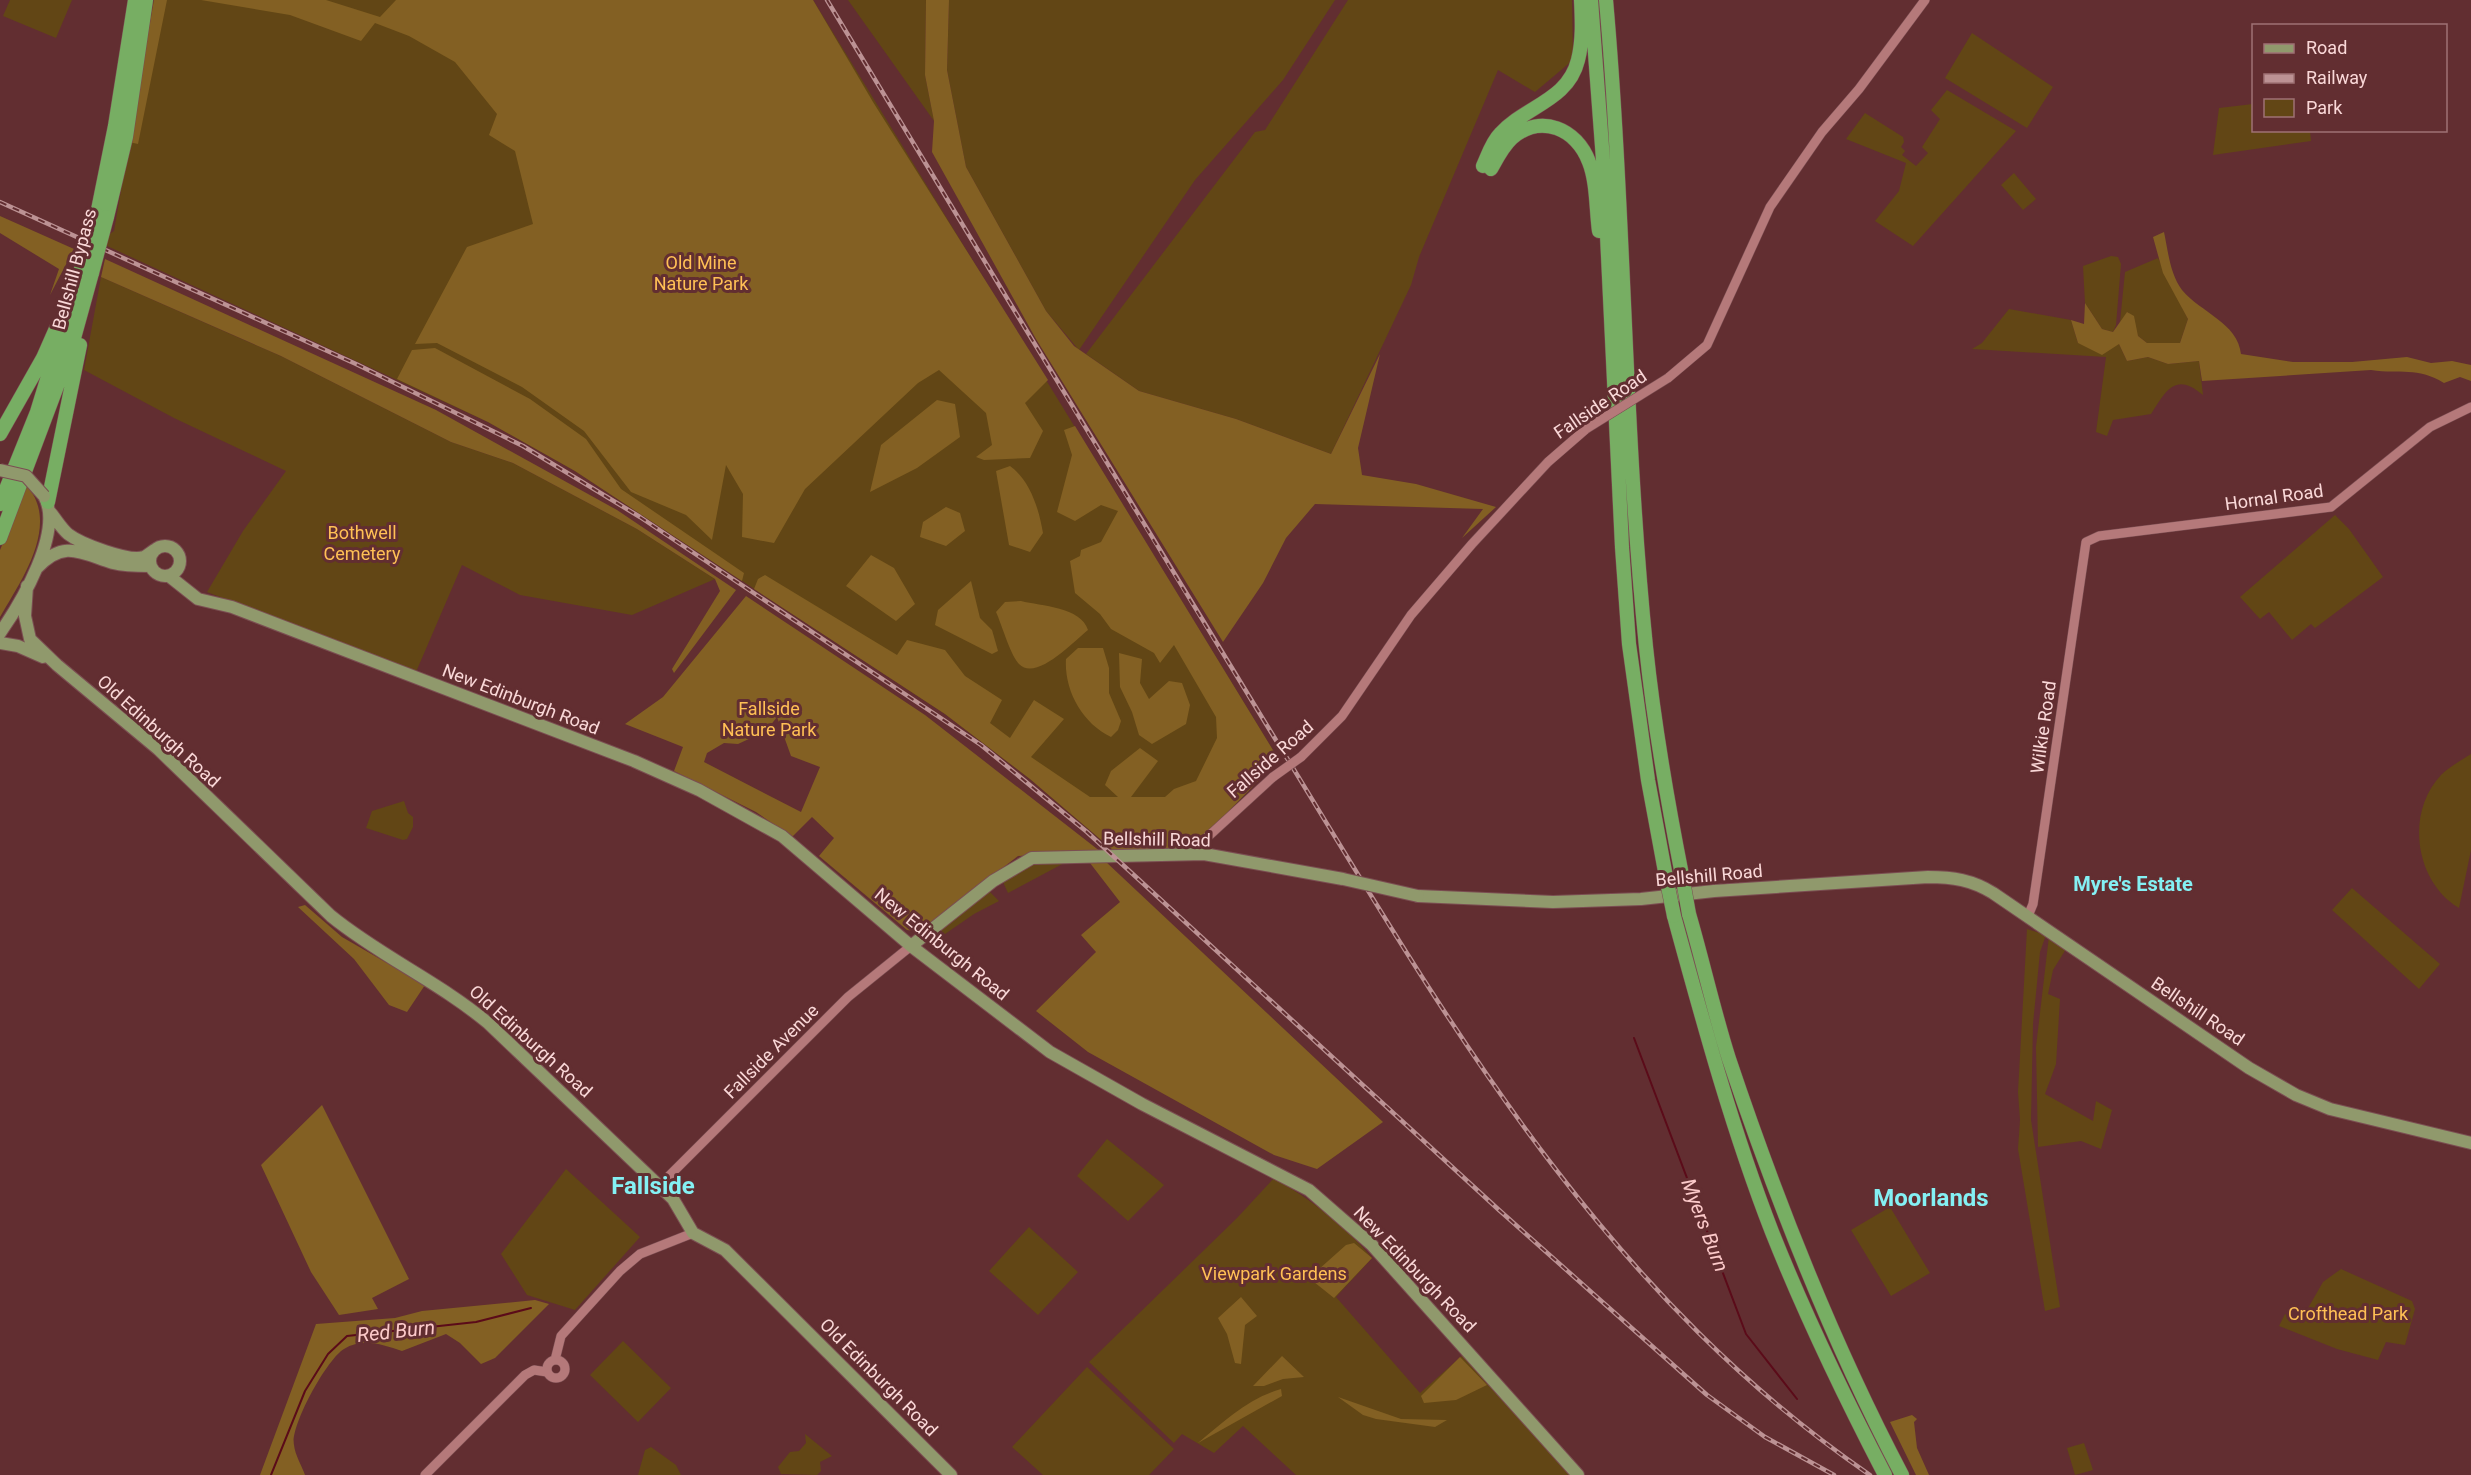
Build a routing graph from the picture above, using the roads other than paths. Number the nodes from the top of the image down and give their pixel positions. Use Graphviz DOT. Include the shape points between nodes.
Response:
graph roads {
  1 [pos="135,0"];
  2 [pos="146,0"];
  3 [pos="1581,0"];
  4 [pos="1591,0"];
  5 [pos="1606,0"];
  6 [pos="1925,0"];
  7 [pos="102,216"];
  8 [pos="88,274"];
  9 [pos="1614,346"];
  10 [pos="2471,407"];
  11 [pos="0,434"];
  12 [pos="0,470"];
  13 [pos="47,503"];
  14 [pos="0,504"];
  15 [pos="0,538"];
  16 [pos="2086,542"];
  17 [pos="156,549"];
  18 [pos="180,565"];
  19 [pos="150,566"];
  20 [pos="36,568"];
  21 [pos="169,576"];
  22 [pos="27,586"];
  23 [pos="187,591"];
  24 [pos="0,633"];
  25 [pos="0,643"];
  26 [pos="57,665"];
  27 [pos="1198,855"];
  28 [pos="2028,916"];
  29 [pos="911,946"];
  30 [pos="2471,1143"];
  31 [pos="659,1186"];
  32 [pos="693,1233"];
  33 [pos="555,1360"];
  34 [pos="547,1372"];
  35 [pos="425,1475"];
  36 [pos="951,1475"];
  37 [pos="1578,1475"];
  38 [pos="1885,1475"];
  39 [pos="1902,1475"];
  1 -- 7 [label="highway, Bellshill Bypass"];
  2 -- 7 [label="highway, Bellshill Bypass" via="126,137"];
  3 -- 9 [label="highway" via="1578,62 1567,84 1500,134 1487,167 1512,138 1533,126 1567,130 1580,142 1591,169"];
  4 -- 9 [label="highway"];
  5 -- 39 [label="highway, bridge" via="1616,115 1639,570 1661,767 1689,914 1729,1057 1789,1227 1827,1322"];
  6 -- 27 [label="street, Fallside Road, bridge" via="1822,132 1770,207 1707,345 1668,378 1586,429 1548,462 1411,615 1342,716 1301,757 1273,777 1201,843"];
  7 -- 8 [label="highway, Bellshill Bypass, bridge"];
  8 -- 11 [label="highway"];
  8 -- 13 [label="highway"];
  8 -- 14 [label="highway, Bellshill Bypass"];
  8 -- 15 [label="highway, Bellshill Bypass" via="67,359"];
  9 -- 38 [label="highway, bridge" via="1629,644 1648,780 1674,916 1715,1067 1772,1231 1813,1329"];
  10 -- 16 [label="street, Hornal Road" via="2430,427 2331,507 2099,536"];
  12 -- 13 [label="main road, bridge" via="31,479"];
  13 -- 17 [label="main road" via="71,536 129,557 144,557"];
  13 -- 20 [label="main road"];
  16 -- 28 [label="street, Wilkie Road" via="2055,764"];
  17 -- 18 [label="main road" via="173,548"];
  17 -- 19 [label="main road"];
  18 -- 21 [label="main road"];
  18 -- 23 [label="main road"];
  19 -- 20 [label="main road, New Edinburgh Road" via="114,563 76,549 59,551"];
  19 -- 21 [label="main road, New Edinburgh Road" via="158,576"];
  20 -- 22 [label="main road"];
  21 -- 23 [label="main road, New Edinburgh Road"];
  22 -- 24 [label="main road"];
  22 -- 26 [label="main road, Old Edinburgh Road" via="27,632"];
  23 -- 29 [label="main road, New Edinburgh Road" via="198,599 232,607 507,711 699,790 782,836"];
  25 -- 26 [label="main road, Old Edinburgh Road" via="31,650"];
  26 -- 31 [label="main road, Old Edinburgh Road" via="159,749 330,916 465,1004"];
  27 -- 28 [label="main road, Bellshill Road, bridge" via="1418,896 1553,902 1958,878 1976,883"];
  27 -- 29 [label="main road, Bellshill Road" via="1032,858 993,881"];
  28 -- 30 [label="main road, Bellshill Road" via="2249,1068 2296,1095 2330,1109"];
  29 -- 31 [label="street, Fallside Avenue" via="848,997"];
  29 -- 37 [label="main road, New Edinburgh Road" via="1050,1052 1309,1190 1372,1245"];
  31 -- 32 [label="main road, Old Edinburgh Road" via="682,1210"];
  32 -- 33 [label="street" via="640,1254 620,1271 561,1336"];
  32 -- 36 [label="main road, Old Edinburgh Road" via="716,1244 739,1263"];
  33 -- 34 [label="street" via="548,1364"];
  33 -- 34 [label="street" via="564,1365 564,1375 553,1378"];
  34 -- 35 [label="street" via="534,1370 525,1375"];
}
